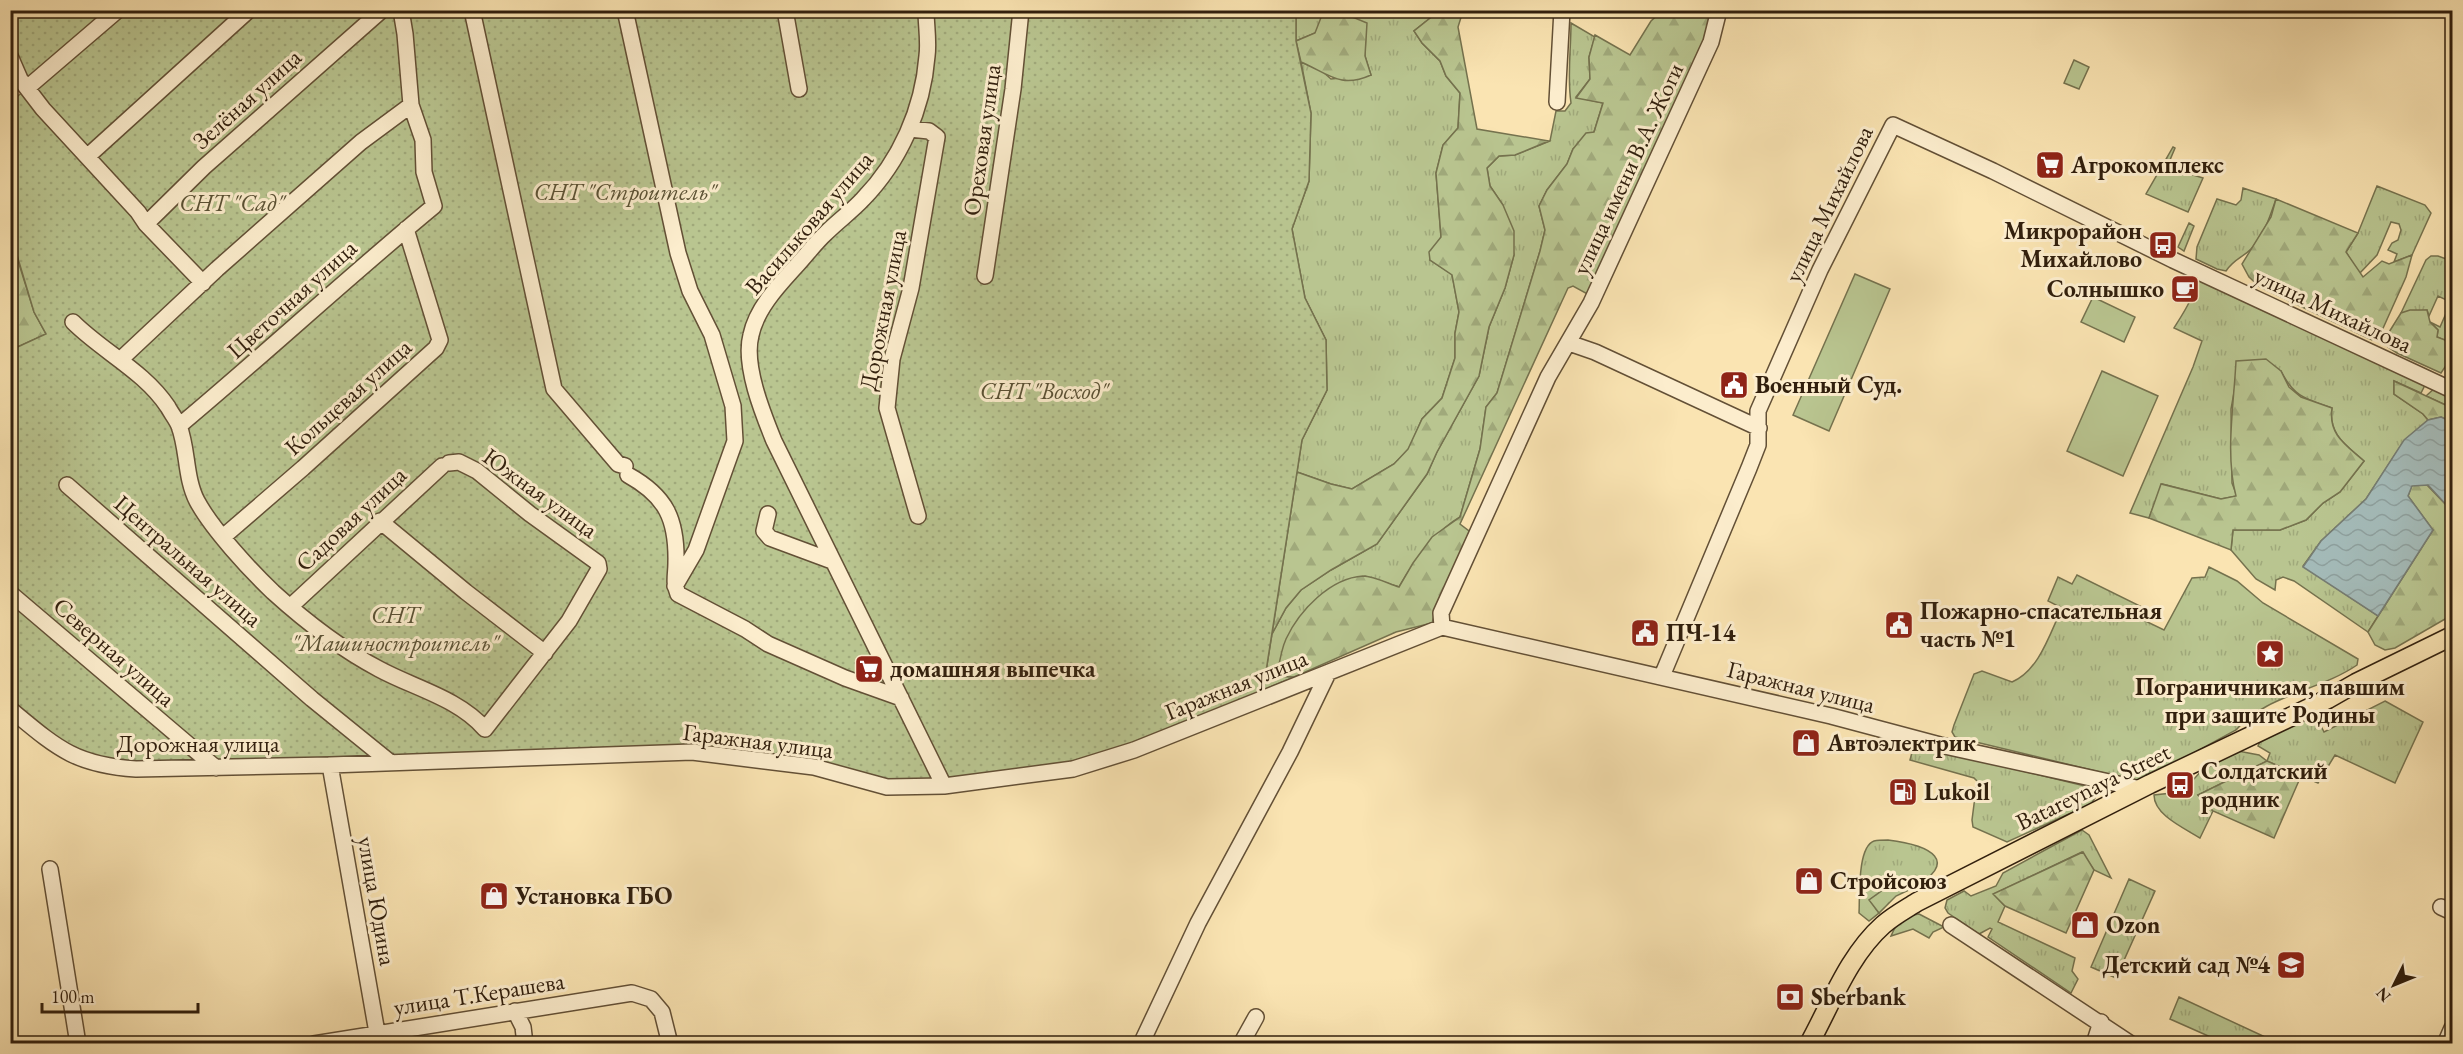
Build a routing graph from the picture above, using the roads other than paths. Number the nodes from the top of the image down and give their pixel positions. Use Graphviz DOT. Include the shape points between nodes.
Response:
graph roads {
  1 [pos="118,10"];
  2 [pos="249,10"];
  3 [pos="382,10"];
  4 [pos="401,10"];
  5 [pos="472,10"];
  6 [pos="625,10"];
  7 [pos="785,10"];
  8 [pos="926,10"];
  9 [pos="1021,10"];
  10 [pos="1562,10"];
  11 [pos="1719,10"];
  12 [pos="10,56"];
  13 [pos="27,88"];
  14 [pos="799,89"];
  15 [pos="1557,102"];
  16 [pos="411,105"];
  17 [pos="910,129"];
  18 [pos="88,156"];
  19 [pos="146,224"];
  20 [pos="406,229"];
  21 [pos="986,276"];
  22 [pos="203,284"];
  23 [pos="73,322"];
  24 [pos="1569,343"];
  25 [pos="120,360"];
  26 [pos="2452,390"];
  27 [pos="179,426"];
  28 [pos="1759,428"];
  29 [pos="445,464"];
  30 [pos="67,485"];
  31 [pos="768,514"];
  32 [pos="918,516"];
  33 [pos="380,521"];
  34 [pos="223,537"];
  35 [pos="832,561"];
  36 [pos="675,586"];
  37 [pos="10,593"];
  38 [pos="291,606"];
  39 [pos="1442,627"];
  40 [pos="2452,636"];
  41 [pos="545,653"];
  42 [pos="1328,673"];
  43 [pos="1662,676"];
  44 [pos="901,698"];
  45 [pos="10,709"];
  46 [pos="391,763"];
  47 [pos="330,765"];
  48 [pos="216,768"];
  49 [pos="944,786"];
  50 [pos="2141,789"];
  51 [pos="50,869"];
  52 [pos="1951,925"];
  53 [pos="515,1011"];
  54 [pos="1256,1017"];
  55 [pos="2102,1022"];
  56 [pos="2452,1028"];
  57 [pos="378,1038"];
  58 [pos="78,1044"];
  59 [pos="314,1044"];
  60 [pos="525,1044"];
  61 [pos="670,1044"];
  62 [pos="1141,1044"];
  63 [pos="1241,1044"];
  64 [pos="1809,1044"];
  65 [pos="2094,1044"];
  66 [pos="2131,1044"];
  67 [pos="2445,1044"];
  1 -- 13 [label="street"];
  2 -- 18 [label="street"];
  3 -- 19 [label="street, Зелёная улица" via="204,167"];
  4 -- 16 [label="street"];
  5 -- 36 [label="street" via="554,389 618,464 659,496 675,538"];
  6 -- 36 [label="street" via="678,253 690,291 712,335 733,406 735,441 696,550"];
  7 -- 14 [label="street"];
  8 -- 17 [label="street, Васильковая улица" via="928,55 921,100"];
  9 -- 21 [label="street, Ореховая улица"];
  10 -- 15 [label="street"];
  11 -- 24 [label="street, улица имени В.А. Жоги" via="1711,42"];
  12 -- 13 [label="street"];
  13 -- 18 [label="street"];
  16 -- 20 [label="street, Цветочная улица" via="423,140 424,172 434,206"];
  16 -- 22 [label="street" via="361,142"];
  17 -- 32 [label="street, Дорожная улица" via="929,131 937,137 911,288 892,359 887,408"];
  17 -- 35 [label="street, Васильковая улица" via="863,199 824,234 777,287 750,336 758,402"];
  18 -- 19 [label="street"];
  19 -- 22 [label="street"];
  20 -- 27 [label="street, Цветочная улица"];
  20 -- 34 [label="street, Кольцевая улица" via="440,340 436,348"];
  22 -- 25 [label="street"];
  23 -- 25 [label="street"];
  24 -- 28 [label="street"];
  24 -- 39 [label="street, улица имени В.А. Жоги" via="1548,377 1441,613"];
  25 -- 27 [label="street" via="152,387"];
  26 -- 28 [label="street, улица Михайлова" via="1893,125 1815,281 1758,411"];
  27 -- 34 [label="street" via="197,501"];
  28 -- 43 [label="street, улица Михайлова" via="1758,445"];
  29 -- 33 [label="street, Садовая улица"];
  29 -- 41 [label="street, Южная улица" via="459,462 477,471 598,563 599,569"];
  30 -- 46 [label="street, Центральная улица"];
  31 -- 35 [label="street" via="764,531 770,538"];
  33 -- 38 [label="street, Садовая улица"];
  33 -- 41 [label="street"];
  34 -- 38 [label="street" via="251,570"];
  35 -- 44 [label="street, Васильковая улица"];
  36 -- 44 [label="street" via="678,594 768,644"];
  37 -- 48 [label="street, Северная улица"];
  38 -- 41 [label="street" via="346,651 456,706 476,718 485,729"];
  39 -- 42 [label="street, Гаражная улица"];
  39 -- 43 [label="street, Гаражная улица"];
  40 -- 50 [label="main road, Batareynaya Street"];
  42 -- 49 [label="street, Гаражная улица" via="1134,750 1073,769"];
  42 -- 62 [label="street" via="1198,923"];
  43 -- 50 [label="street, Гаражная улица" via="1940,745"];
  44 -- 49 [label="street"];
  45 -- 48 [label="street, Дорожная улица" via="69,754 92,763 136,769"];
  46 -- 47 [label="street, Гаражная улица"];
  46 -- 49 [label="street, Гаражная улица" via="692,752 814,767 887,787"];
  47 -- 48 [label="street, Дорожная улица"];
  47 -- 57 [label="street, улица Юдина"];
  50 -- 64 [label="main road, Batareynaya Street" via="1897,914 1860,951"];
  51 -- 58 [label="street"];
  52 -- 55 [label="street"];
  53 -- 57 [label="street, улица Т.Керашева"];
  53 -- 60 [label="street"];
  53 -- 61 [label="street, улица Т.Керашева" via="632,993 651,999 662,1012"];
  54 -- 63 [label="street"];
  55 -- 65 [label="street"];
  55 -- 66 [label="street"];
  56 -- 67 [label="street"];
  57 -- 59 [label="street, улица Т.Керашева"];
}
